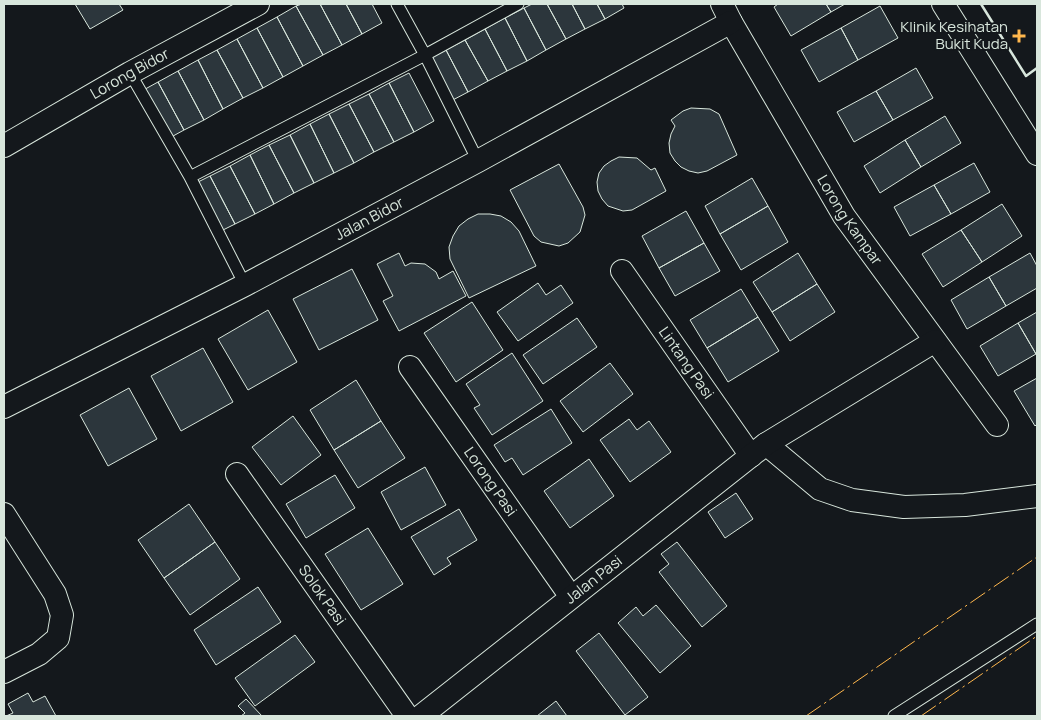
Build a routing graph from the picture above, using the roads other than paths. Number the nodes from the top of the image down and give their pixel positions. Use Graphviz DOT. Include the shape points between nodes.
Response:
graph roads {
  1 [pos="258,4"];
  2 [pos="397,4"];
  3 [pos="518,4"];
  4 [pos="943,4"];
  5 [pos="726,13"];
  6 [pos="425,55"];
  7 [pos="130,73"];
  8 [pos="4,146"];
  9 [pos="1037,154"];
  10 [pos="478,161"];
  11 [pos="190,177"];
  12 [pos="622,271"];
  13 [pos="245,285"];
  14 [pos="935,341"];
  15 [pos="410,367"];
  16 [pos="4,407"];
  17 [pos="997,424"];
  18 [pos="759,450"];
  19 [pos="237,474"];
  20 [pos="1037,496"];
  21 [pos="4,514"];
  22 [pos="571,597"];
  23 [pos="1037,624"];
  24 [pos="4,672"];
  25 [pos="407,716"];
  26 [pos="421,716"];
  27 [pos="894,716"];
  1 -- 7 [label="street, Lorong Bidor"];
  2 -- 6 [label="lane"];
  3 -- 6 [label="lane"];
  4 -- 9 [label="street"];
  5 -- 10 [label="street, Jalan Bidor"];
  5 -- 14 [label="street, Lorong Kampar" via="844,216"];
  6 -- 10 [label="lane"];
  6 -- 11 [label="lane"];
  7 -- 8 [label="street, Lorong Bidor"];
  7 -- 11 [label="lane"];
  10 -- 13 [label="street, Jalan Bidor"];
  11 -- 13 [label="lane"];
  12 -- 18 [label="street, Lintang Pasi"];
  13 -- 16 [label="street, Jalan Bidor"];
  14 -- 17 [label="street, Lorong Kampar"];
  14 -- 18 [label="street, Jalan Pasi"];
  15 -- 22 [label="street, Lorong Pasi"];
  18 -- 20 [label="street" via="789,465 820,489 852,500 904,507 965,505"];
  18 -- 22 [label="street, Jalan Pasi"];
  19 -- 25 [label="street, Solok Pasi"];
  21 -- 24 [label="street" via="54,594 62,615 58,638 39,654"];
  22 -- 26 [label="street, Jalan Pasi"];
  23 -- 27 [label="lane"];
}
